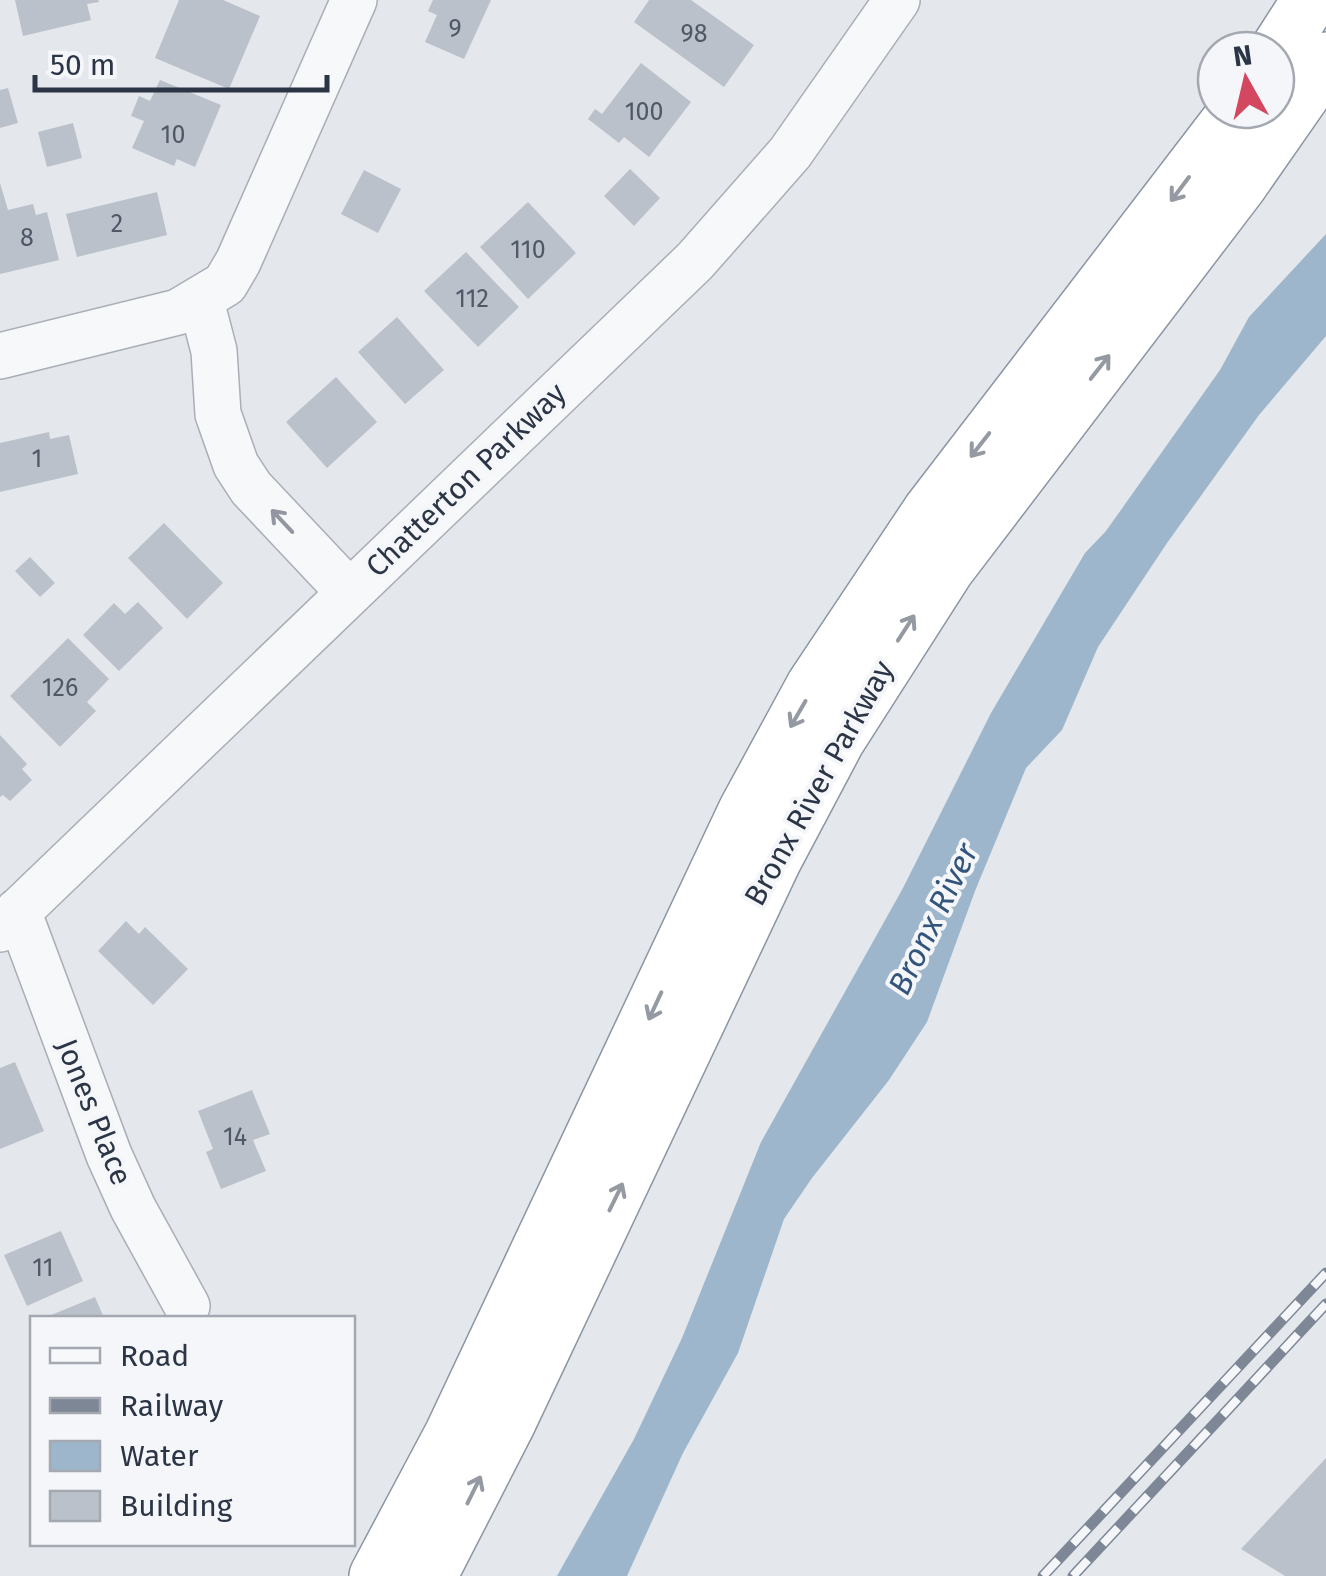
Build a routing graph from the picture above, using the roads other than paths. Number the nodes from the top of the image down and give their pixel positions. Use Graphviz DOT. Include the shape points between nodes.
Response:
graph roads {
  1 [pos="354,0"];
  2 [pos="898,0"];
  3 [pos="1310,0"];
  4 [pos="1291,30"];
  5 [pos="1326,60"];
  6 [pos="1223,130"];
  7 [pos="202,301"];
  8 [pos="0,356"];
  9 [pos="349,592"];
  10 [pos="9,920"];
  11 [pos="187,1306"];
  12 [pos="377,1576"];
  13 [pos="429,1576"];
  1 -- 7 [label="street" via="238,262 225,284"];
  2 -- 9 [label="street, Chatterton Parkway" via="790,152 695,262"];
  3 -- 4 [label="highway"];
  13 -- 5 [label="highway, Bronx River Parkway, one-way" via="837,740 957,554 1218,213"];
  6 -- 12 [label="highway, Bronx River Parkway, one-way" via="942,496 814,686 746,811 452,1435"];
  7 -- 8 [label="street"];
  9 -- 7 [label="street, one-way" via="236,465 218,414"];
  9 -- 10 [label="street, Chatterton Parkway"];
  10 -- 11 [label="street, Jones Place" via="133,1208"];
}
